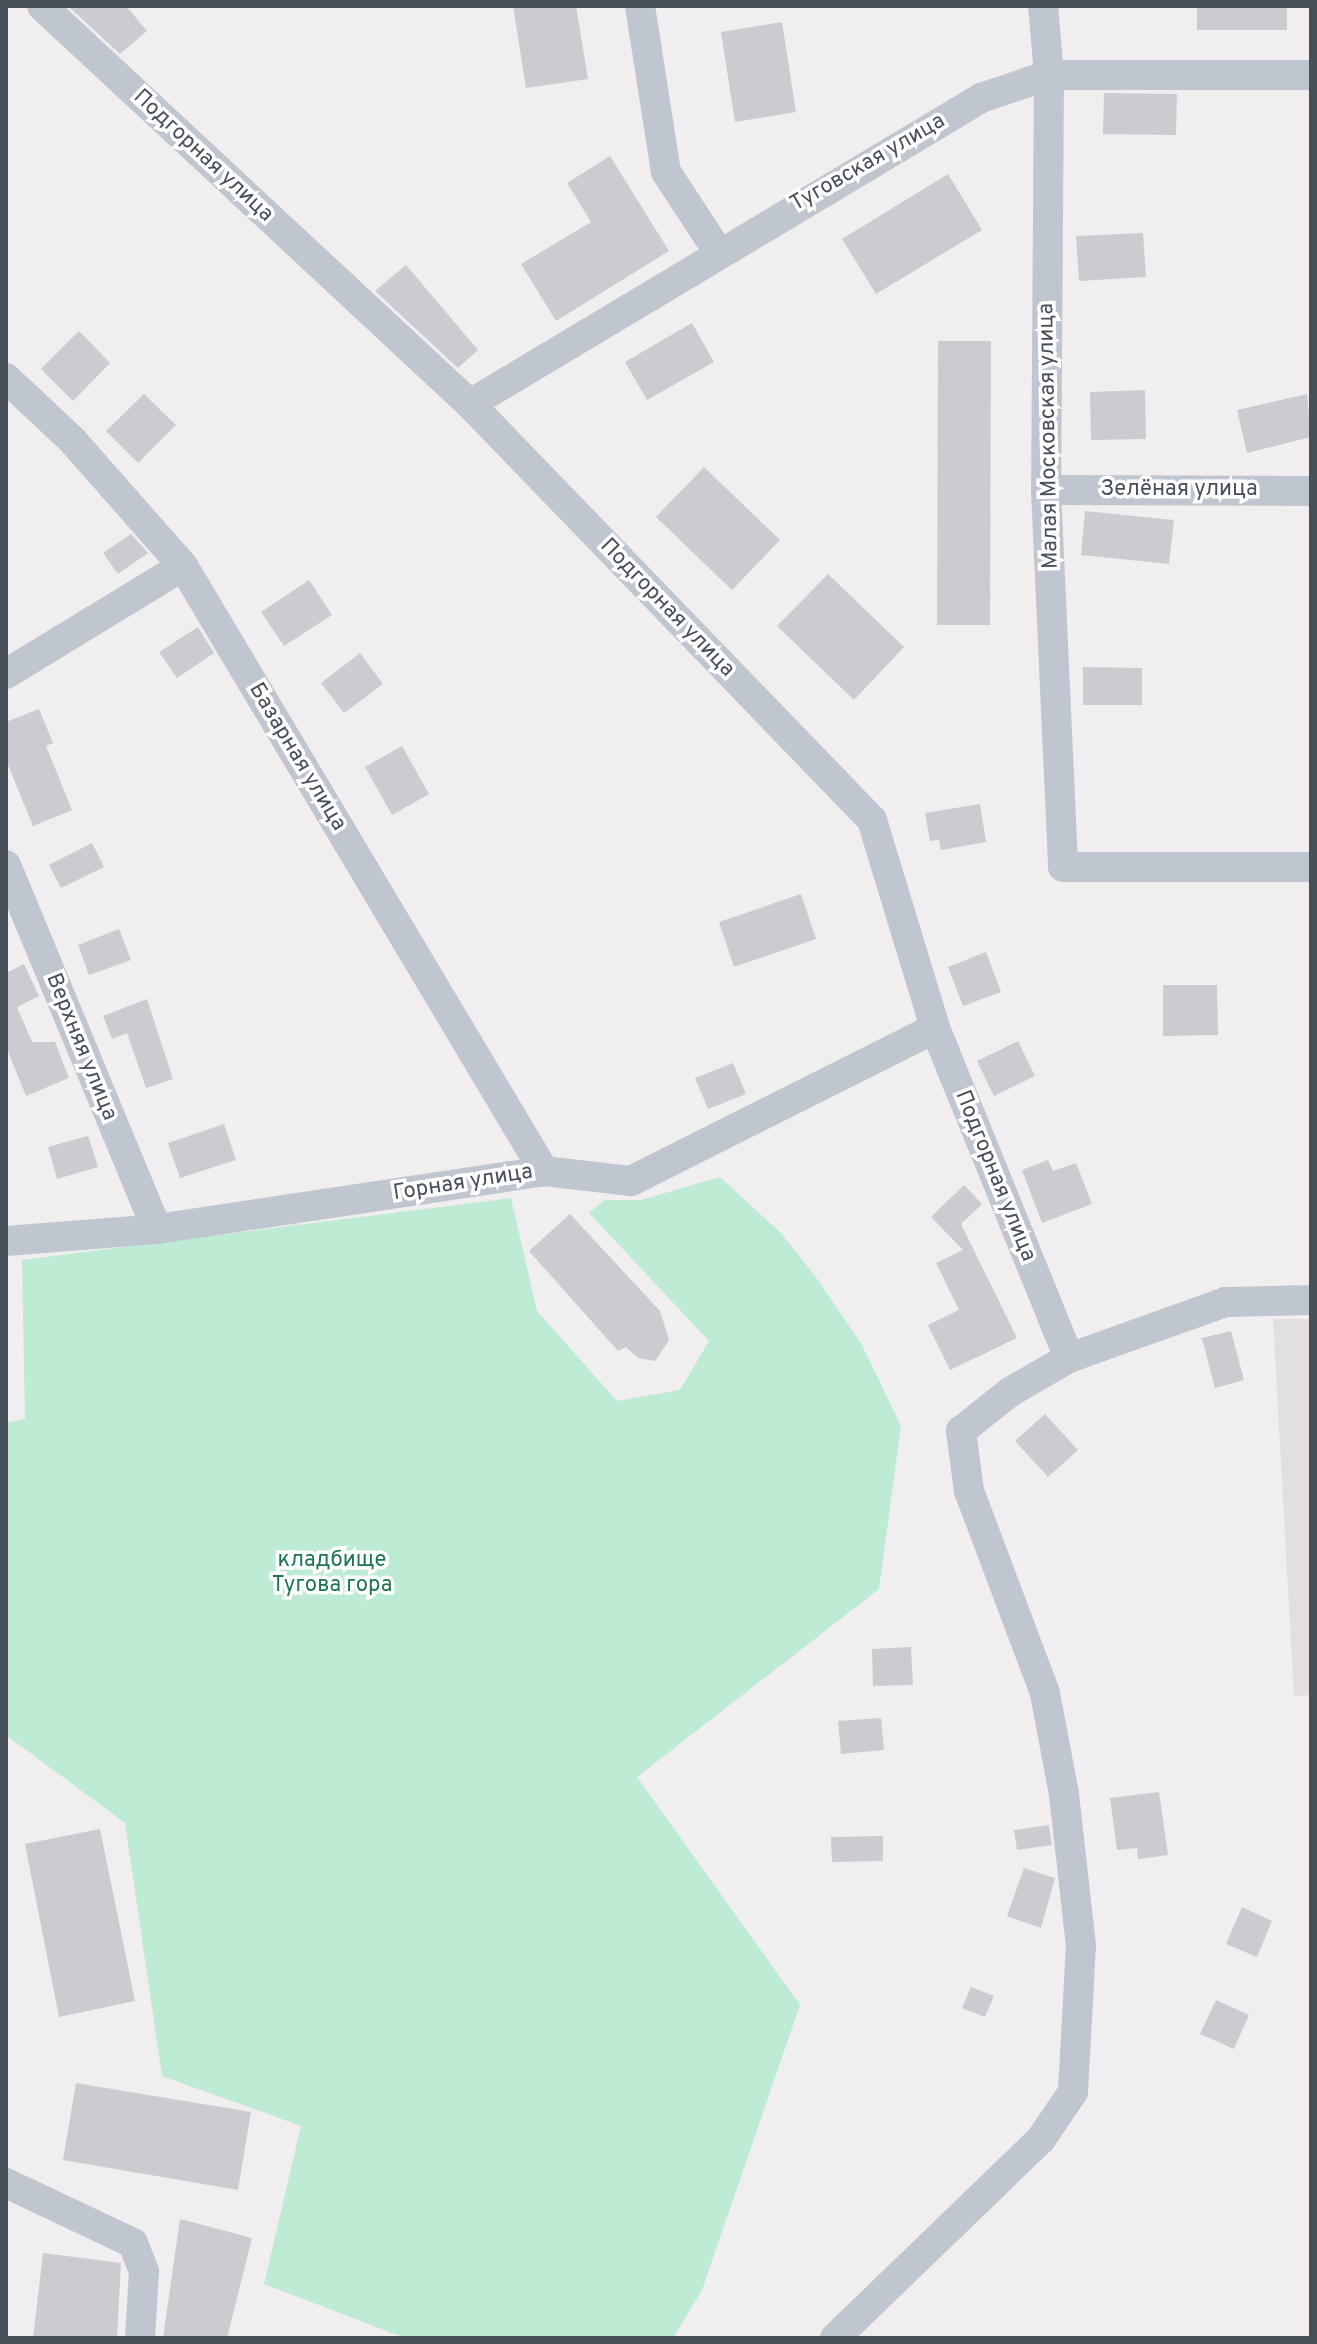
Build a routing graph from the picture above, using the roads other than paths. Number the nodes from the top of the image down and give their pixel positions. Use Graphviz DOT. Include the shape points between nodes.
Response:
graph roads {
  1 [pos="42,6"];
  2 [pos="640,6"];
  3 [pos="1043,6"];
  4 [pos="1049,75"];
  5 [pos="1311,75"];
  6 [pos="717,250"];
  7 [pos="6,378"];
  8 [pos="470,404"];
  9 [pos="1046,490"];
  10 [pos="1311,491"];
  11 [pos="183,566"];
  12 [pos="6,674"];
  13 [pos="6,865"];
  14 [pos="1311,867"];
  15 [pos="935,1028"];
  16 [pos="544,1171"];
  17 [pos="157,1229"];
  18 [pos="6,1241"];
  19 [pos="1311,1300"];
  20 [pos="1069,1358"];
  21 [pos="6,2183"];
  22 [pos="140,2338"];
  23 [pos="835,2338"];
  1 -- 8 [label="street, Подгорная улица"];
  2 -- 6 [label="street" via="666,172"];
  3 -- 4 [label="street, Малая Московская улица"];
  4 -- 5 [label="street, Туговская улица"];
  4 -- 6 [label="street, Туговская улица" via="981,98"];
  4 -- 9 [label="street, Малая Московская улица"];
  6 -- 8 [label="street, Туговская улица"];
  7 -- 11 [label="street, Базарная улица" via="72,440"];
  8 -- 15 [label="street, Подгорная улица" via="872,820"];
  9 -- 10 [label="street, Зелёная улица"];
  9 -- 14 [label="street, Малая Московская улица" via="1063,867"];
  11 -- 12 [label="street"];
  11 -- 16 [label="street, Базарная улица"];
  13 -- 17 [label="street, Верхняя улица"];
  15 -- 16 [label="street, Горная улица" via="631,1181"];
  15 -- 20 [label="street, Подгорная улица"];
  16 -- 17 [label="street, Горная улица"];
  17 -- 18 [label="street, Горная улица"];
  19 -- 20 [label="street" via="1225,1302"];
  20 -- 23 [label="street" via="1010,1392 961,1431 969,1491 1045,1693 1064,1794 1081,1946 1073,2092 1041,2139"];
  21 -- 22 [label="street" via="133,2243 144,2272"];
}
